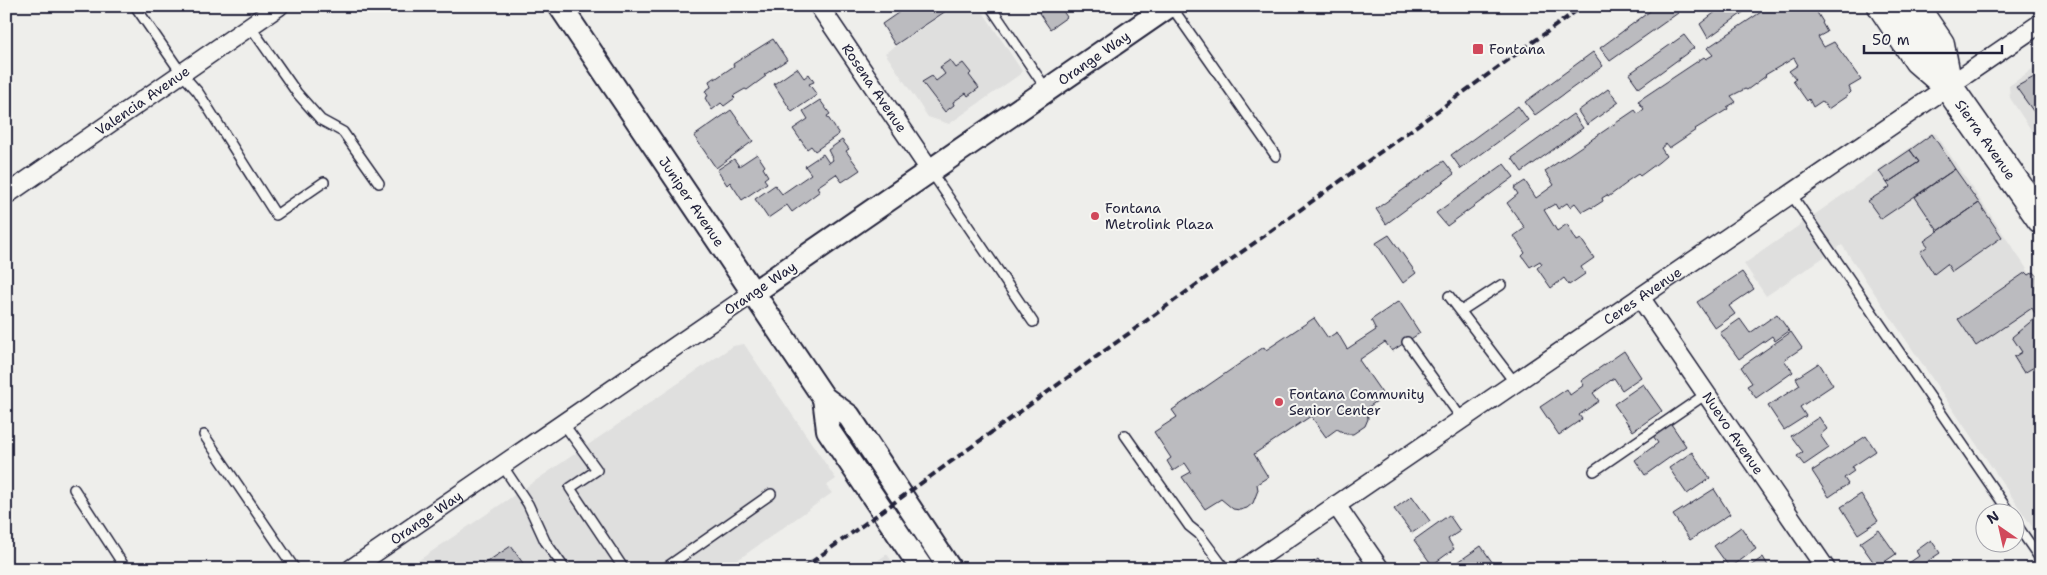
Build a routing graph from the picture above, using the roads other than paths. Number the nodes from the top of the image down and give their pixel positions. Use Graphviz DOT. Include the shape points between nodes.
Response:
graph roads {
  1 [pos="135,6"];
  2 [pos="279,6"];
  3 [pos="560,6"];
  4 [pos="819,6"];
  5 [pos="990,6"];
  6 [pos="1170,6"];
  7 [pos="1882,6"];
  8 [pos="1914,6"];
  9 [pos="2041,23"];
  10 [pos="250,26"];
  11 [pos="182,74"];
  12 [pos="1948,86"];
  13 [pos="1047,90"];
  14 [pos="1276,156"];
  15 [pos="930,170"];
  16 [pos="324,182"];
  17 [pos="379,183"];
  18 [pos="1791,194"];
  19 [pos="6,196"];
  20 [pos="2041,219"];
  21 [pos="1501,285"];
  22 [pos="753,293"];
  23 [pos="1449,296"];
  24 [pos="1640,297"];
  25 [pos="1461,311"];
  26 [pos="1033,322"];
  27 [pos="1407,342"];
  28 [pos="1515,383"];
  29 [pos="1706,394"];
  30 [pos="824,398"];
  31 [pos="1462,419"];
  32 [pos="563,424"];
  33 [pos="204,435"];
  34 [pos="1125,435"];
  35 [pos="502,465"];
  36 [pos="1594,471"];
  37 [pos="74,489"];
  38 [pos="770,494"];
  39 [pos="2002,502"];
  40 [pos="1336,505"];
  41 [pos="2024,535"];
  42 [pos="2041,560"];
  43 [pos="126,569"];
  44 [pos="295,569"];
  45 [pos="351,569"];
  46 [pos="565,569"];
  47 [pos="624,569"];
  48 [pos="664,569"];
  49 [pos="922,569"];
  50 [pos="950,569"];
  51 [pos="1225,569"];
  52 [pos="1244,569"];
  53 [pos="1380,569"];
  54 [pos="1826,569"];
  1 -- 11 [label="lane"];
  2 -- 10 [label="street, Valencia Avenue"];
  3 -- 22 [label="street, Juniper Avenue"];
  4 -- 15 [label="street, Rosena Avenue"];
  5 -- 13 [label="lane"];
  6 -- 13 [label="street, Orange Way"];
  6 -- 14 [label="lane"];
  7 -- 12 [label="main road, Sierra Avenue" via="1918,60"];
  8 -- 12 [label="main road, Sierra Avenue" via="1940,44"];
  9 -- 12 [label="street, Ceres Avenue"];
  10 -- 11 [label="street, Valencia Avenue"];
  10 -- 17 [label="lane" via="297,93 321,120 343,132"];
  11 -- 16 [label="lane" via="198,92 276,215"];
  11 -- 19 [label="street, Valencia Avenue"];
  12 -- 18 [label="street, Ceres Avenue"];
  12 -- 20 [label="main road, Sierra Avenue"];
  13 -- 15 [label="street, Orange Way"];
  15 -- 22 [label="street, Orange Way"];
  15 -- 26 [label="lane"];
  18 -- 24 [label="street, Ceres Avenue"];
  18 -- 39 [label="lane"];
  21 -- 25 [label="lane"];
  22 -- 30 [label="street, Juniper Avenue"];
  22 -- 32 [label="street, Orange Way"];
  23 -- 25 [label="lane"];
  24 -- 28 [label="street, Ceres Avenue"];
  24 -- 29 [label="street, Nuevo Avenue"];
  25 -- 28 [label="lane"];
  27 -- 31 [label="lane"];
  28 -- 31 [label="street, Ceres Avenue"];
  29 -- 36 [label="lane"];
  29 -- 54 [label="street, Nuevo Avenue"];
  30 -- 49 [label="street, Juniper Avenue" via="828,430"];
  30 -- 50 [label="street, Juniper Avenue" via="849,416"];
  31 -- 40 [label="street, Ceres Avenue"];
  32 -- 35 [label="street, Orange Way"];
  32 -- 47 [label="lane" via="597,470 570,488"];
  33 -- 44 [label="lane"];
  34 -- 51 [label="lane" via="1189,526 1199,534"];
  35 -- 45 [label="street, Orange Way"];
  35 -- 46 [label="lane" via="528,504 545,541"];
  37 -- 43 [label="lane"];
  38 -- 48 [label="lane"];
  40 -- 52 [label="street, Ceres Avenue"];
  40 -- 53 [label="street"];
  41 -- 42 [label="lane"];
}
